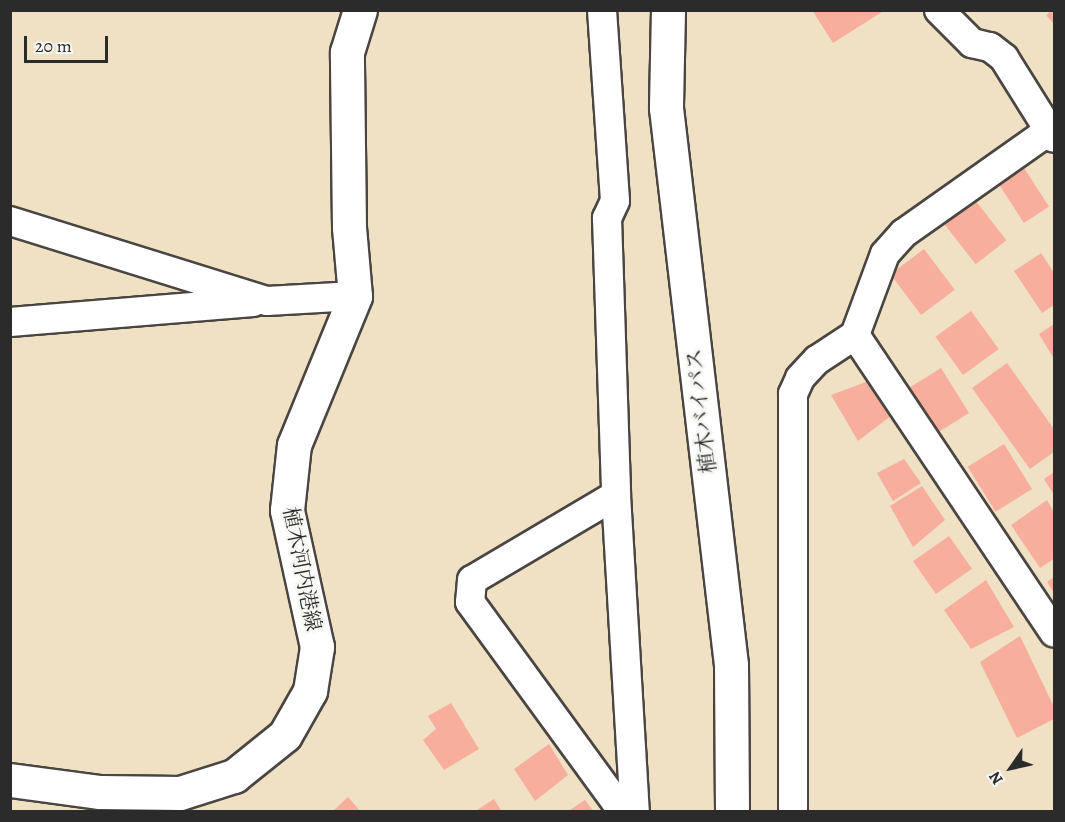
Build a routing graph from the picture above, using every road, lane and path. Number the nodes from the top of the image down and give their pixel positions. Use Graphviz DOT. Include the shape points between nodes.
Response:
graph roads {
  1 [pos="360,10"];
  2 [pos="602,10"];
  3 [pos="668,10"];
  4 [pos="939,10"];
  5 [pos="1052,134"];
  6 [pos="10,220"];
  7 [pos="355,296"];
  8 [pos="267,301"];
  9 [pos="10,322"];
  10 [pos="855,335"];
  11 [pos="616,495"];
  12 [pos="1054,632"];
  13 [pos="10,780"];
  14 [pos="623,812"];
  15 [pos="635,812"];
  16 [pos="732,812"];
  17 [pos="793,812"];
  1 -- 7 [label="main road, 植木河内港線" via="347,52 349,227"];
  2 -- 11 [label="street" via="615,201 607,218"];
  3 -- 16 [label="main road, 植木バイパス" via="666,108 731,665"];
  4 -- 5 [label="street" via="972,43 990,47 1004,58"];
  5 -- 10 [label="street" via="932,212 885,254"];
  6 -- 8 [label="street"];
  7 -- 8 [label="street"];
  7 -- 13 [label="main road, 植木河内港線" via="294,445 287,510 317,647 310,691 285,735 234,776 180,793 100,792"];
  8 -- 9 [label="street"];
  10 -- 12 [label="street"];
  10 -- 17 [label="street" via="817,360 800,378 793,394"];
  11 -- 14 [label="street" via="472,580 470,602"];
  11 -- 15 [label="street"];
}
